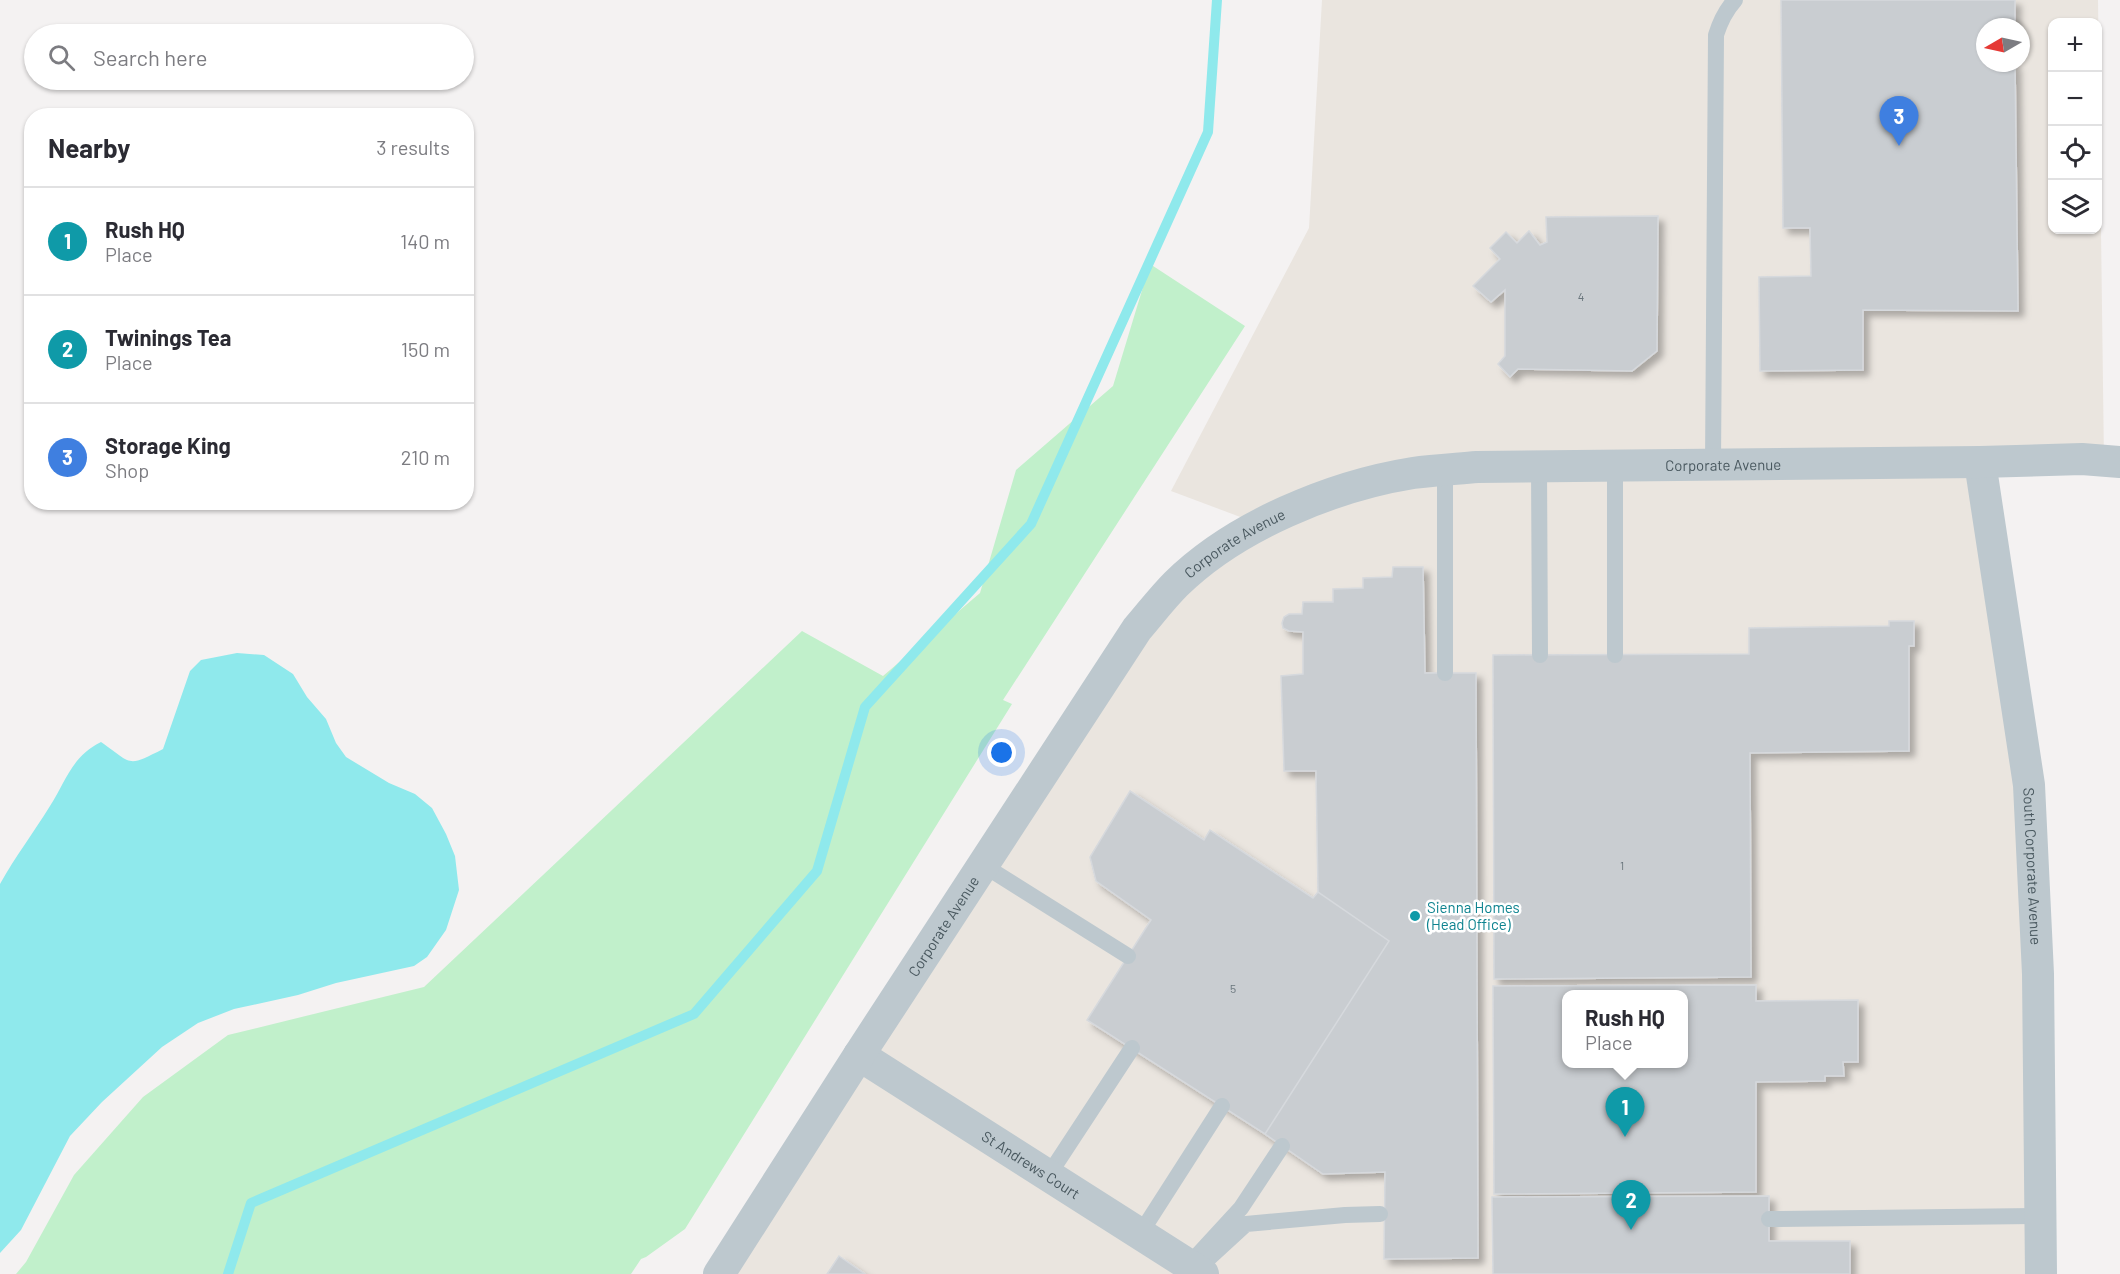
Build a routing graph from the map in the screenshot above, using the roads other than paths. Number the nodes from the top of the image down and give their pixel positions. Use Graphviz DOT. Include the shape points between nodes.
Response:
graph roads {
  1 [pos="1735,0"];
  2 [pos="1980,462"];
  3 [pos="2120,462"];
  4 [pos="1615,465"];
  5 [pos="1713,465"];
  6 [pos="1539,466"];
  7 [pos="1445,470"];
  8 [pos="1540,655"];
  9 [pos="1616,655"];
  10 [pos="1445,673"];
  11 [pos="983,865"];
  12 [pos="1128,956"];
  13 [pos="1132,1048"];
  14 [pos="859,1055"];
  15 [pos="1222,1106"];
  16 [pos="1282,1146"];
  17 [pos="1048,1176"];
  18 [pos="1380,1214"];
  19 [pos="2041,1216"];
  20 [pos="1768,1219"];
  21 [pos="1140,1234"];
  22 [pos="1196,1269"];
  23 [pos="719,1274"];
  24 [pos="2041,1274"];
  1 -- 5 [label="lane" via="1716,35"];
  2 -- 3 [label="street, Corporate Avenue"];
  2 -- 5 [label="street, Corporate Avenue"];
  2 -- 19 [label="street, South Corporate Avenue" via="2029,785 2038,974"];
  4 -- 5 [label="street, Corporate Avenue"];
  4 -- 6 [label="street, Corporate Avenue"];
  4 -- 9 [label="lane"];
  6 -- 7 [label="street, Corporate Avenue"];
  6 -- 8 [label="lane"];
  7 -- 10 [label="lane"];
  7 -- 11 [label="street, Corporate Avenue" via="1361,485 1311,502 1260,524 1214,553 1176,584 1137,629"];
  11 -- 12 [label="lane"];
  11 -- 14 [label="street, Corporate Avenue"];
  13 -- 17 [label="lane"];
  14 -- 17 [label="street, St Andrews Court"];
  14 -- 23 [label="street, Corporate Avenue"];
  15 -- 21 [label="lane"];
  16 -- 22 [label="lane"];
  17 -- 21 [label="street, St Andrews Court"];
  18 -- 22 [label="lane" via="1246,1224"];
  19 -- 20 [label="lane"];
  19 -- 24 [label="street, South Corporate Avenue"];
  21 -- 22 [label="street, St Andrews Court"];
}
